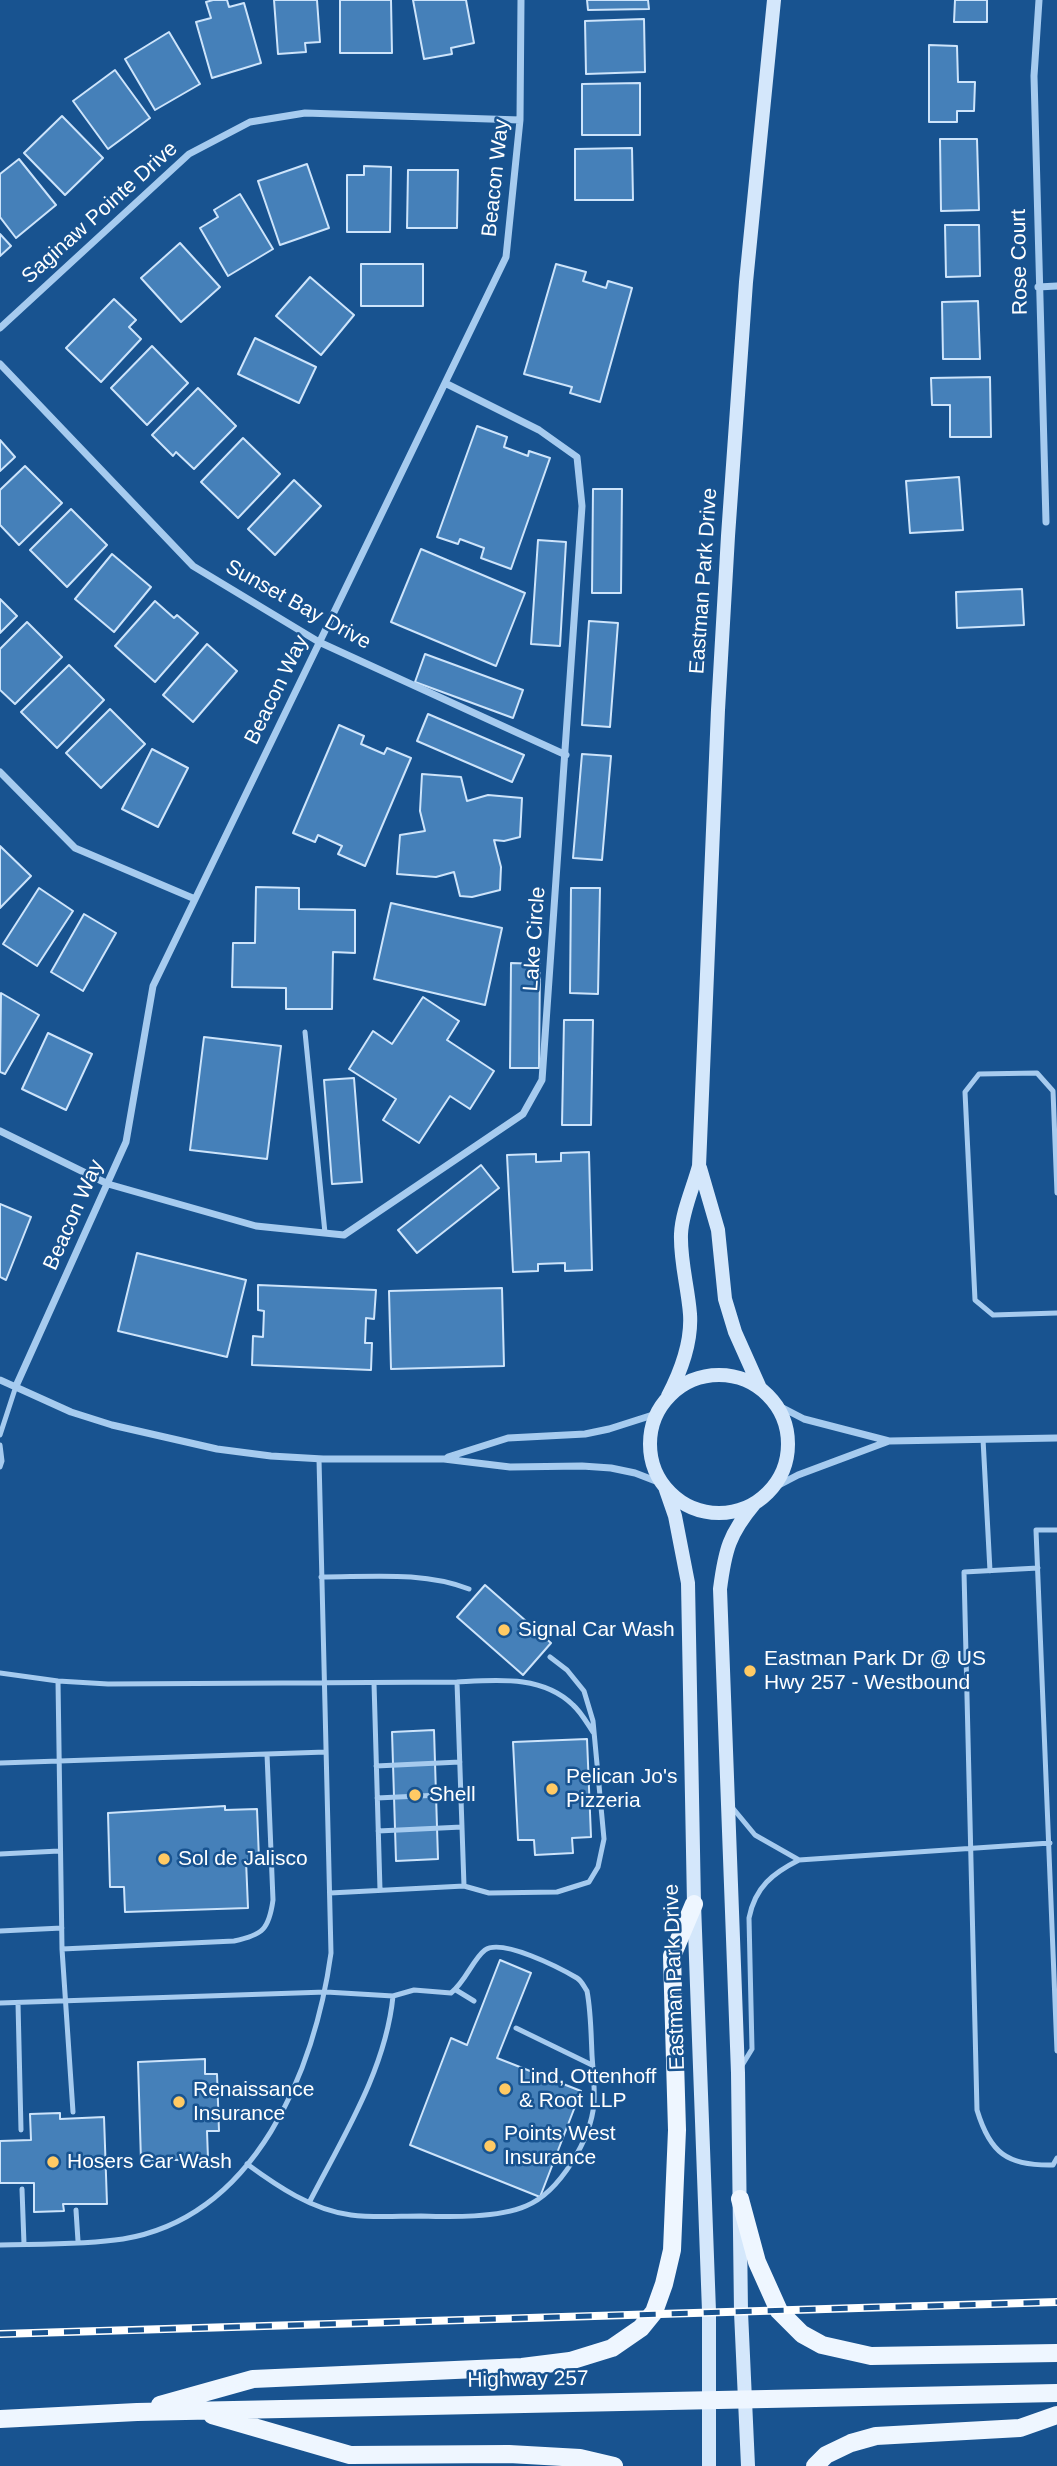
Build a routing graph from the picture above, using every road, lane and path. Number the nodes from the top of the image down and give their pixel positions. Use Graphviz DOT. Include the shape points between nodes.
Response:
graph roads {
  1 [pos="521,0"];
  2 [pos="774,0"];
  3 [pos="1039,0"];
  4 [pos="520,120"];
  5 [pos="1057,286"];
  6 [pos="1038,287"];
  7 [pos="0,328"];
  8 [pos="0,363"];
  9 [pos="444,383"];
  10 [pos="1045,522"];
  11 [pos="319,642"];
  12 [pos="566,755"];
  13 [pos="0,772"];
  14 [pos="195,899"];
  15 [pos="305,1032"];
  16 [pos="0,1131"];
  17 [pos="699,1166"];
  18 [pos="108,1184"];
  19 [pos="1057,1193"];
  20 [pos="325,1233"];
  21 [pos="1057,1313"];
  22 [pos="0,1380"];
  23 [pos="16,1386"];
  24 [pos="760,1388"];
  25 [pos="668,1396"];
  26 [pos="775,1404"];
  27 [pos="656,1414"];
  28 [pos="0,1435"];
  29 [pos="1057,1438"];
  30 [pos="983,1439"];
  31 [pos="889,1441"];
  32 [pos="0,1445"];
  33 [pos="319,1459"];
  34 [pos="444,1459"];
  35 [pos="0,1466"];
  36 [pos="664,1486"];
  37 [pos="773,1488"];
  38 [pos="755,1503"];
  39 [pos="1057,1530"];
  40 [pos="1038,1567"];
  41 [pos="990,1571"];
  42 [pos="321,1577"];
  43 [pos="469,1589"];
  44 [pos="551,1657"];
  45 [pos="0,1673"];
  46 [pos="58,1681"];
  47 [pos="324,1682"];
  48 [pos="457,1682"];
  49 [pos="374,1683"];
  50 [pos="594,1734"];
  51 [pos="326,1752"];
  52 [pos="267,1754"];
  53 [pos="58,1761"];
  54 [pos="460,1762"];
  55 [pos="0,1763"];
  56 [pos="376,1766"];
  57 [pos="461,1794"];
  58 [pos="377,1798"];
  59 [pos="728,1802"];
  60 [pos="462,1827"];
  61 [pos="378,1831"];
  62 [pos="1050,1843"];
  63 [pos="971,1848"];
  64 [pos="59,1851"];
  65 [pos="0,1854"];
  66 [pos="799,1860"];
  67 [pos="464,1886"];
  68 [pos="380,1890"];
  69 [pos="330,1893"];
  70 [pos="694,1904"];
  71 [pos="62,1928"];
  72 [pos="0,1931"];
  73 [pos="62,1949"];
  74 [pos="456,1990"];
  75 [pos="326,1992"];
  76 [pos="393,1996"];
  77 [pos="474,2001"];
  78 [pos="66,2002"];
  79 [pos="0,2003"];
  80 [pos="18,2003"];
  81 [pos="516,2028"];
  82 [pos="1057,2051"];
  83 [pos="592,2065"];
  84 [pos="738,2073"];
  85 [pos="74,2112"];
  86 [pos="21,2130"];
  87 [pos="1057,2158"];
  88 [pos="247,2164"];
  89 [pos="22,2189"];
  90 [pos="740,2199"];
  91 [pos="310,2202"];
  92 [pos="76,2210"];
  93 [pos="78,2241"];
  94 [pos="24,2244"];
  95 [pos="0,2245"];
  96 [pos="1057,2353"];
  97 [pos="1057,2393"];
  98 [pos="710,2398"];
  99 [pos="746,2398"];
  100 [pos="195,2410"];
  101 [pos="137,2412"];
  102 [pos="1057,2415"];
  103 [pos="0,2419"];
  104 [pos="614,2466"];
  105 [pos="709,2466"];
  106 [pos="748,2466"];
  107 [pos="815,2466"];
  1 -- 4 [label="street, Beacon Way"];
  2 -- 17 [label="street, Eastman Park Drive" via="727,536"];
  3 -- 6 [label="street, Rose Court" via="1034,76"];
  4 -- 7 [label="street, Saginaw Pointe Drive" via="305,113 250,122 189,154"];
  4 -- 9 [label="street, Beacon Way" via="506,257"];
  5 -- 6 [label="street"];
  6 -- 10 [label="street, Rose Court"];
  8 -- 11 [label="street, Sunset Bay Drive" via="193,566"];
  9 -- 11 [label="street, Beacon Way"];
  9 -- 12 [label="street, Lake Circle" via="539,430 577,457 582,506"];
  11 -- 12 [label="street, Sunset Bay Drive"];
  11 -- 14 [label="street, Beacon Way"];
  12 -- 20 [label="street, Lake Circle" via="542,1080 523,1114 344,1235"];
  13 -- 14 [label="street" via="75,848"];
  14 -- 18 [label="street, Beacon Way" via="153,986 126,1142"];
  15 -- 20 [label="lane"];
  16 -- 18 [label="street, Lake Circle"];
  17 -- 24 [label="street, Eastman Park Drive" via="718,1230 725,1299"];
  17 -- 25 [label="street, Eastman Park Drive" via="681,1230 691,1317 689,1338 681,1371"];
  18 -- 20 [label="street, Lake Circle" via="256,1226"];
  18 -- 23 [label="street, Beacon Way"];
  19 -- 21 [label="lane" via="1053,1091 1037,1073 979,1074 965,1091 975,1300 993,1315"];
  22 -- 23 [label="street"];
  23 -- 28 [label="lane"];
  23 -- 33 [label="street" via="71,1412 167,1439"];
  24 -- 25 [label="street" via="722,1374 684,1384"];
  24 -- 26 [label="street"];
  25 -- 27 [label="street"];
  26 -- 31 [label="street" via="804,1419"];
  26 -- 37 [label="street" via="785,1423 788,1446"];
  27 -- 34 [label="street" via="585,1434 508,1438"];
  27 -- 36 [label="street" via="650,1437 652,1461"];
  29 -- 30 [label="street"];
  30 -- 31 [label="street"];
  30 -- 41 [label="lane"];
  31 -- 37 [label="street"];
  32 -- 35 [label="lane"];
  33 -- 34 [label="street"];
  33 -- 42 [label="lane"];
  34 -- 36 [label="street" via="510,1467 611,1468"];
  36 -- 38 [label="street" via="681,1503 699,1511 718,1514"];
  36 -- 70 [label="street, Eastman Park Drive" via="676,1516 688,1583"];
  37 -- 38 [label="street"];
  38 -- 59 [label="street" via="737,1524 724,1554 720,1589"];
  39 -- 40 [label="lane" via="1036,1530"];
  40 -- 41 [label="lane"];
  40 -- 62 [label="lane"];
  41 -- 63 [label="lane" via="964,1572"];
  42 -- 43 [label="lane" via="433,1579"];
  42 -- 47 [label="lane"];
  44 -- 50 [label="lane" via="584,1691"];
  45 -- 46 [label="lane"];
  46 -- 47 [label="lane"];
  46 -- 53 [label="lane"];
  47 -- 49 [label="lane"];
  47 -- 51 [label="lane"];
  48 -- 49 [label="lane"];
  48 -- 50 [label="lane" via="523,1682 549,1688 574,1705"];
  48 -- 54 [label="lane"];
  49 -- 56 [label="lane"];
  50 -- 67 [label="lane" via="604,1839 598,1867 589,1882 557,1892 489,1893"];
  51 -- 52 [label="lane"];
  51 -- 69 [label="lane"];
  52 -- 53 [label="lane"];
  52 -- 73 [label="lane" via="273,1899 270,1921 261,1931 234,1941"];
  53 -- 55 [label="lane"];
  53 -- 64 [label="lane"];
  54 -- 56 [label="lane"];
  54 -- 57 [label="lane"];
  56 -- 58 [label="lane"];
  57 -- 58 [label="lane"];
  57 -- 60 [label="lane"];
  58 -- 61 [label="lane"];
  59 -- 66 [label="lane" via="755,1835"];
  59 -- 84 [label="street"];
  60 -- 61 [label="lane"];
  60 -- 67 [label="lane"];
  61 -- 68 [label="lane"];
  62 -- 63 [label="lane"];
  62 -- 82 [label="lane"];
  63 -- 66 [label="lane"];
  63 -- 87 [label="lane" via="977,2110 984,2135 1005,2157 1029,2165 1053,2165"];
  64 -- 65 [label="lane"];
  64 -- 71 [label="lane"];
  66 -- 84 [label="lane" via="776,1871 752,1901 752,2049"];
  67 -- 68 [label="lane"];
  68 -- 69 [label="lane"];
  69 -- 75 [label="lane"];
  70 -- 98 [label="street, Eastman Park Drive"];
  70 -- 101 [label="main road" via="672,1956 677,2130 672,2250 654,2312 641,2328 612,2348 570,2361 253,2379"];
  71 -- 72 [label="lane"];
  71 -- 73 [label="lane"];
  73 -- 78 [label="lane"];
  74 -- 76 [label="lane" via="414,1990"];
  74 -- 77 [label="lane"];
  74 -- 83 [label="lane" via="483,1951 495,1946 513,1948 580,1980 589,2003"];
  75 -- 76 [label="lane"];
  75 -- 78 [label="lane"];
  75 -- 88 [label="lane" via="296,2086 278,2122"];
  76 -- 91 [label="lane" via="391,2017 370,2081"];
  78 -- 80 [label="lane"];
  78 -- 85 [label="lane"];
  79 -- 80 [label="lane"];
  80 -- 86 [label="lane"];
  81 -- 83 [label="lane"];
  83 -- 91 [label="lane" via="590,2125 560,2179 541,2199 512,2211 429,2216 352,2215"];
  84 -- 90 [label="street"];
  88 -- 91 [label="lane" via="278,2187"];
  88 -- 93 [label="lane" via="232,2182 182,2219 123,2239"];
  89 -- 94 [label="lane"];
  90 -- 96 [label="main road" via="757,2262 779,2311 802,2334 822,2345 871,2356"];
  90 -- 99 [label="street"];
  92 -- 93 [label="lane"];
  93 -- 94 [label="lane"];
  94 -- 95 [label="lane"];
  97 -- 99 [label="main road, Highway 257"];
  98 -- 99 [label="main road, Highway 257"];
  98 -- 100 [label="main road, Highway 257"];
  98 -- 105 [label="street, Eastman Park Drive"];
  99 -- 106 [label="street"];
  100 -- 101 [label="main road, Highway 257"];
  100 -- 104 [label="main road" via="350,2455 509,2454 580,2458"];
  101 -- 103 [label="main road, Highway 257"];
  102 -- 107 [label="main road" via="1020,2428 876,2437 850,2443"];
}
